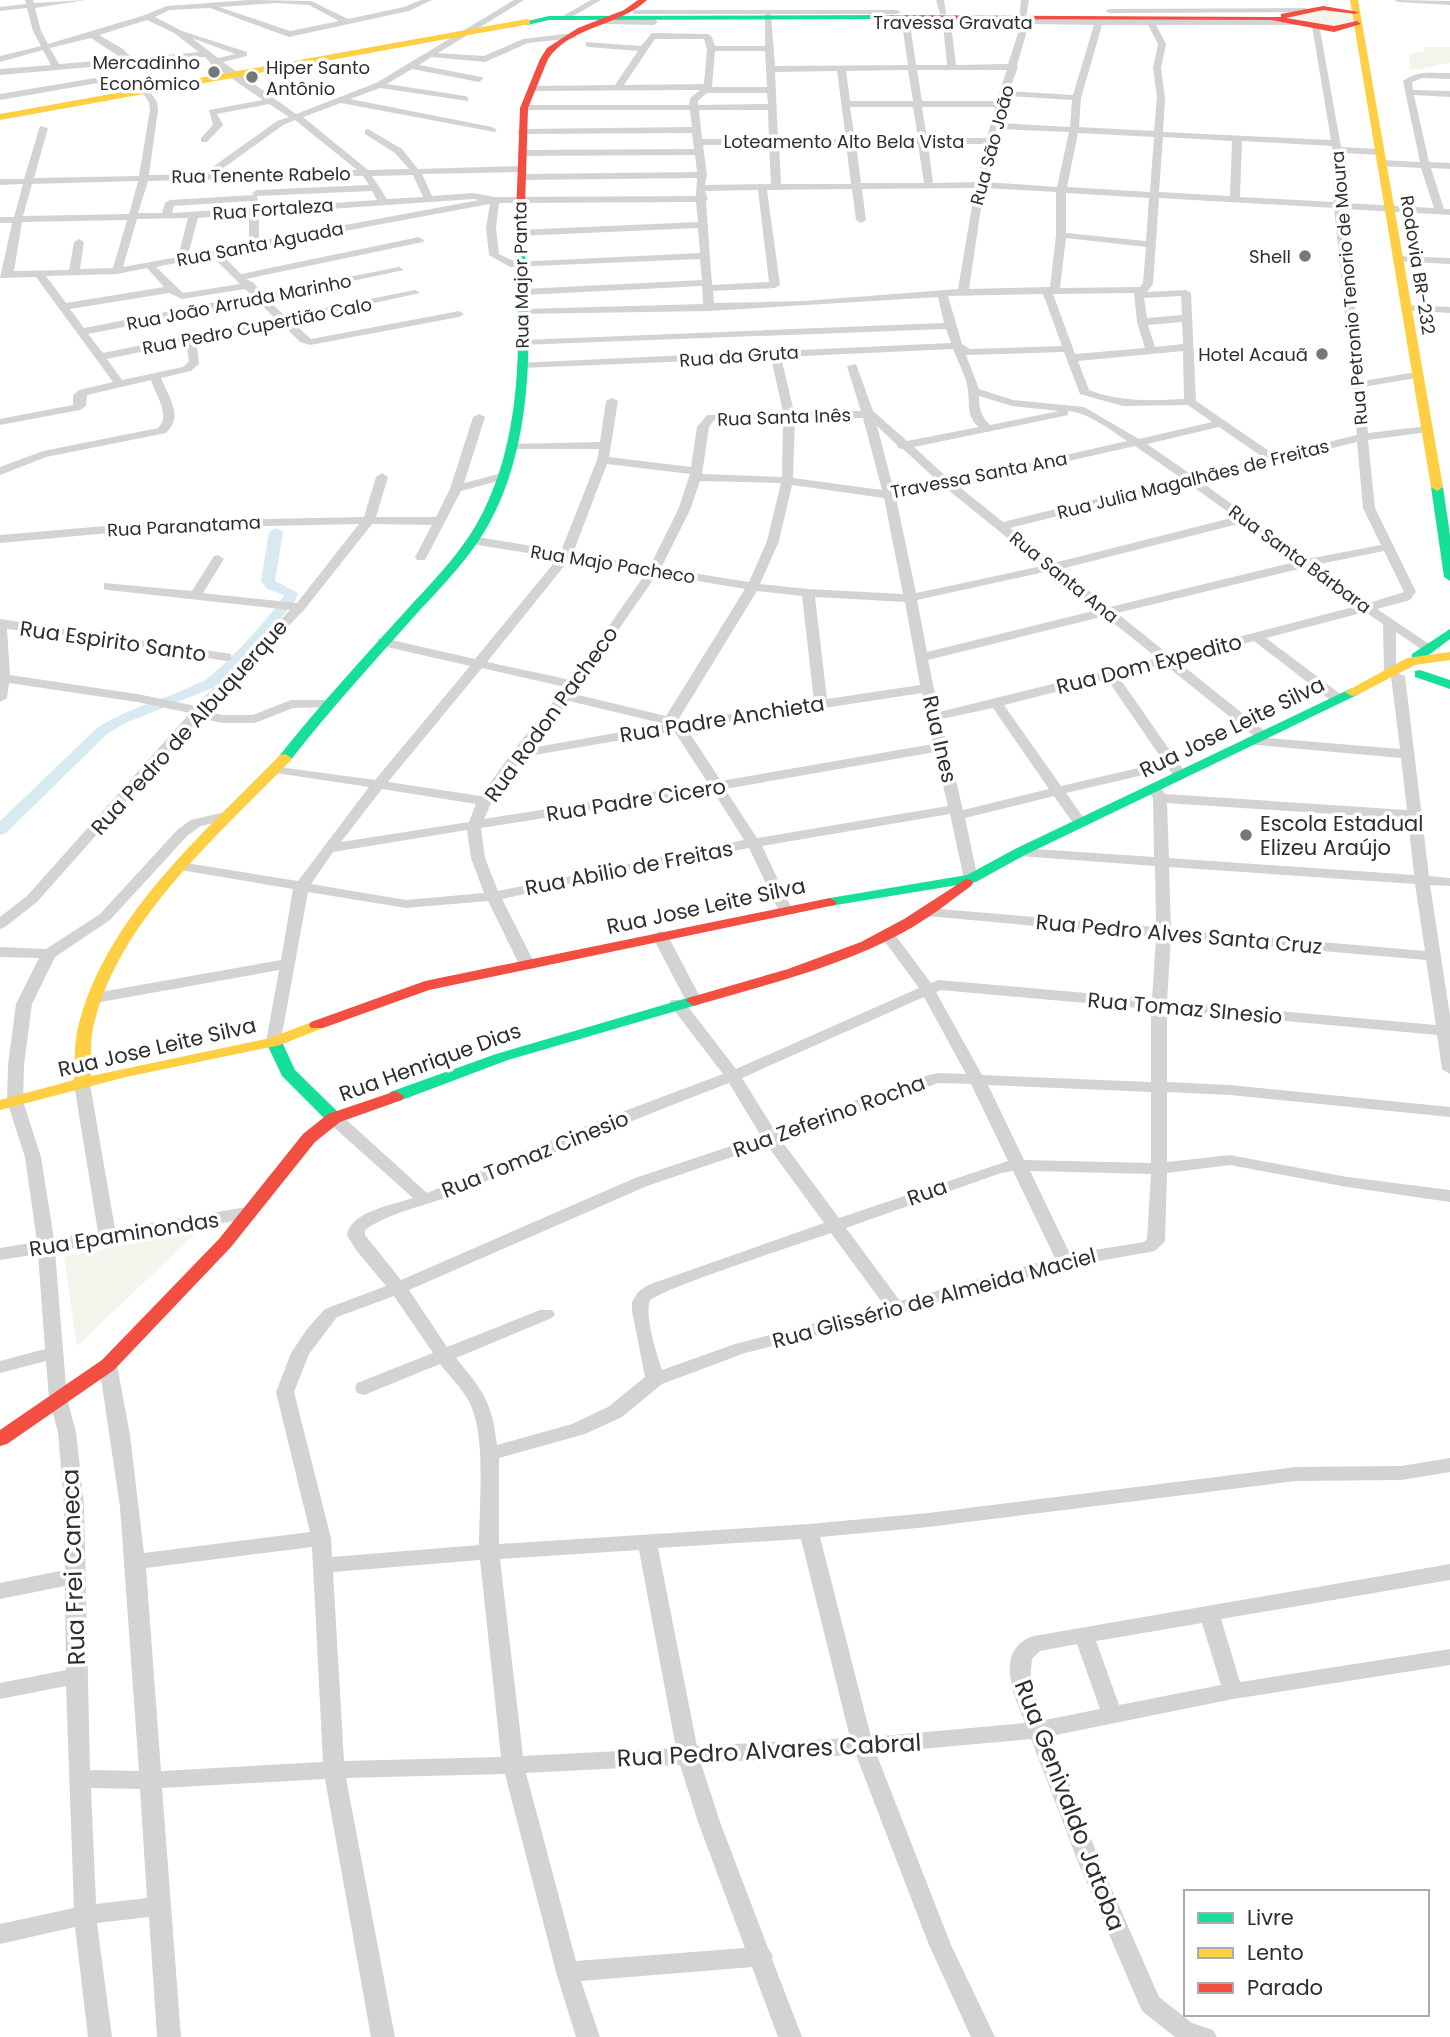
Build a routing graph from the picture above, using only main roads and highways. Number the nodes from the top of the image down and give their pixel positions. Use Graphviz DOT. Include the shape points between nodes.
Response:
graph roads {
  1 [pos="643,0"];
  2 [pos="876,9"];
  3 [pos="1306,14"];
  4 [pos="1356,15"];
  5 [pos="612,17"];
  6 [pos="0,117"];
  7 [pos="1450,577"];
  8 [pos="1450,633"];
  9 [pos="1450,656"];
  10 [pos="1422,660"];
  11 [pos="1450,671"];
  12 [pos="1450,685"];
  13 [pos="971,879"];
  14 [pos="274,1042"];
  15 [pos="82,1084"];
  16 [pos="8,1103"];
  17 [pos="334,1118"];
  18 [pos="0,1439"];
  1 -- 5 [label="main road"];
  2 -- 3 [label="main road" via="1024,17 1271,18"];
  2 -- 5 [label="main road" via="768,19"];
  3 -- 4 [label="main road" via="1332,8"];
  3 -- 4 [label="main road" via="1350,33"];
  4 -- 7 [label="main road, Rodovia BR-232"];
  5 -- 6 [label="main road" via="567,17 471,31"];
  5 -- 15 [label="main road, Rua Major Panta" via="547,54 524,108 518,233 524,343 511,446 488,514 472,540 276,769 180,866 120,946 85,1030"];
  8 -- 10 [label="main road"];
  9 -- 10 [label="main road, Rua Jose Leite Silva"];
  10 -- 11 [label="main road, Rua Jose Leite Silva"];
  10 -- 12 [label="main road"];
  10 -- 13 [label="main road, Rua Jose Leite Silva" via="1256,739 1175,769 1157,793 1080,823"];
  13 -- 14 [label="main road, Rua Jose Leite Silva" via="785,909 425,986"];
  13 -- 17 [label="main road, Rua Henrique Dias" via="888,935 821,962 502,1056"];
  14 -- 15 [label="main road, Rua Jose Leite Silva"];
  14 -- 17 [label="main road" via="288,1072"];
  15 -- 16 [label="main road, Rua Jose Leite Silva"];
  17 -- 18 [label="main road, Rua Henrique Dias" via="309,1138 225,1243 108,1365"];
}
